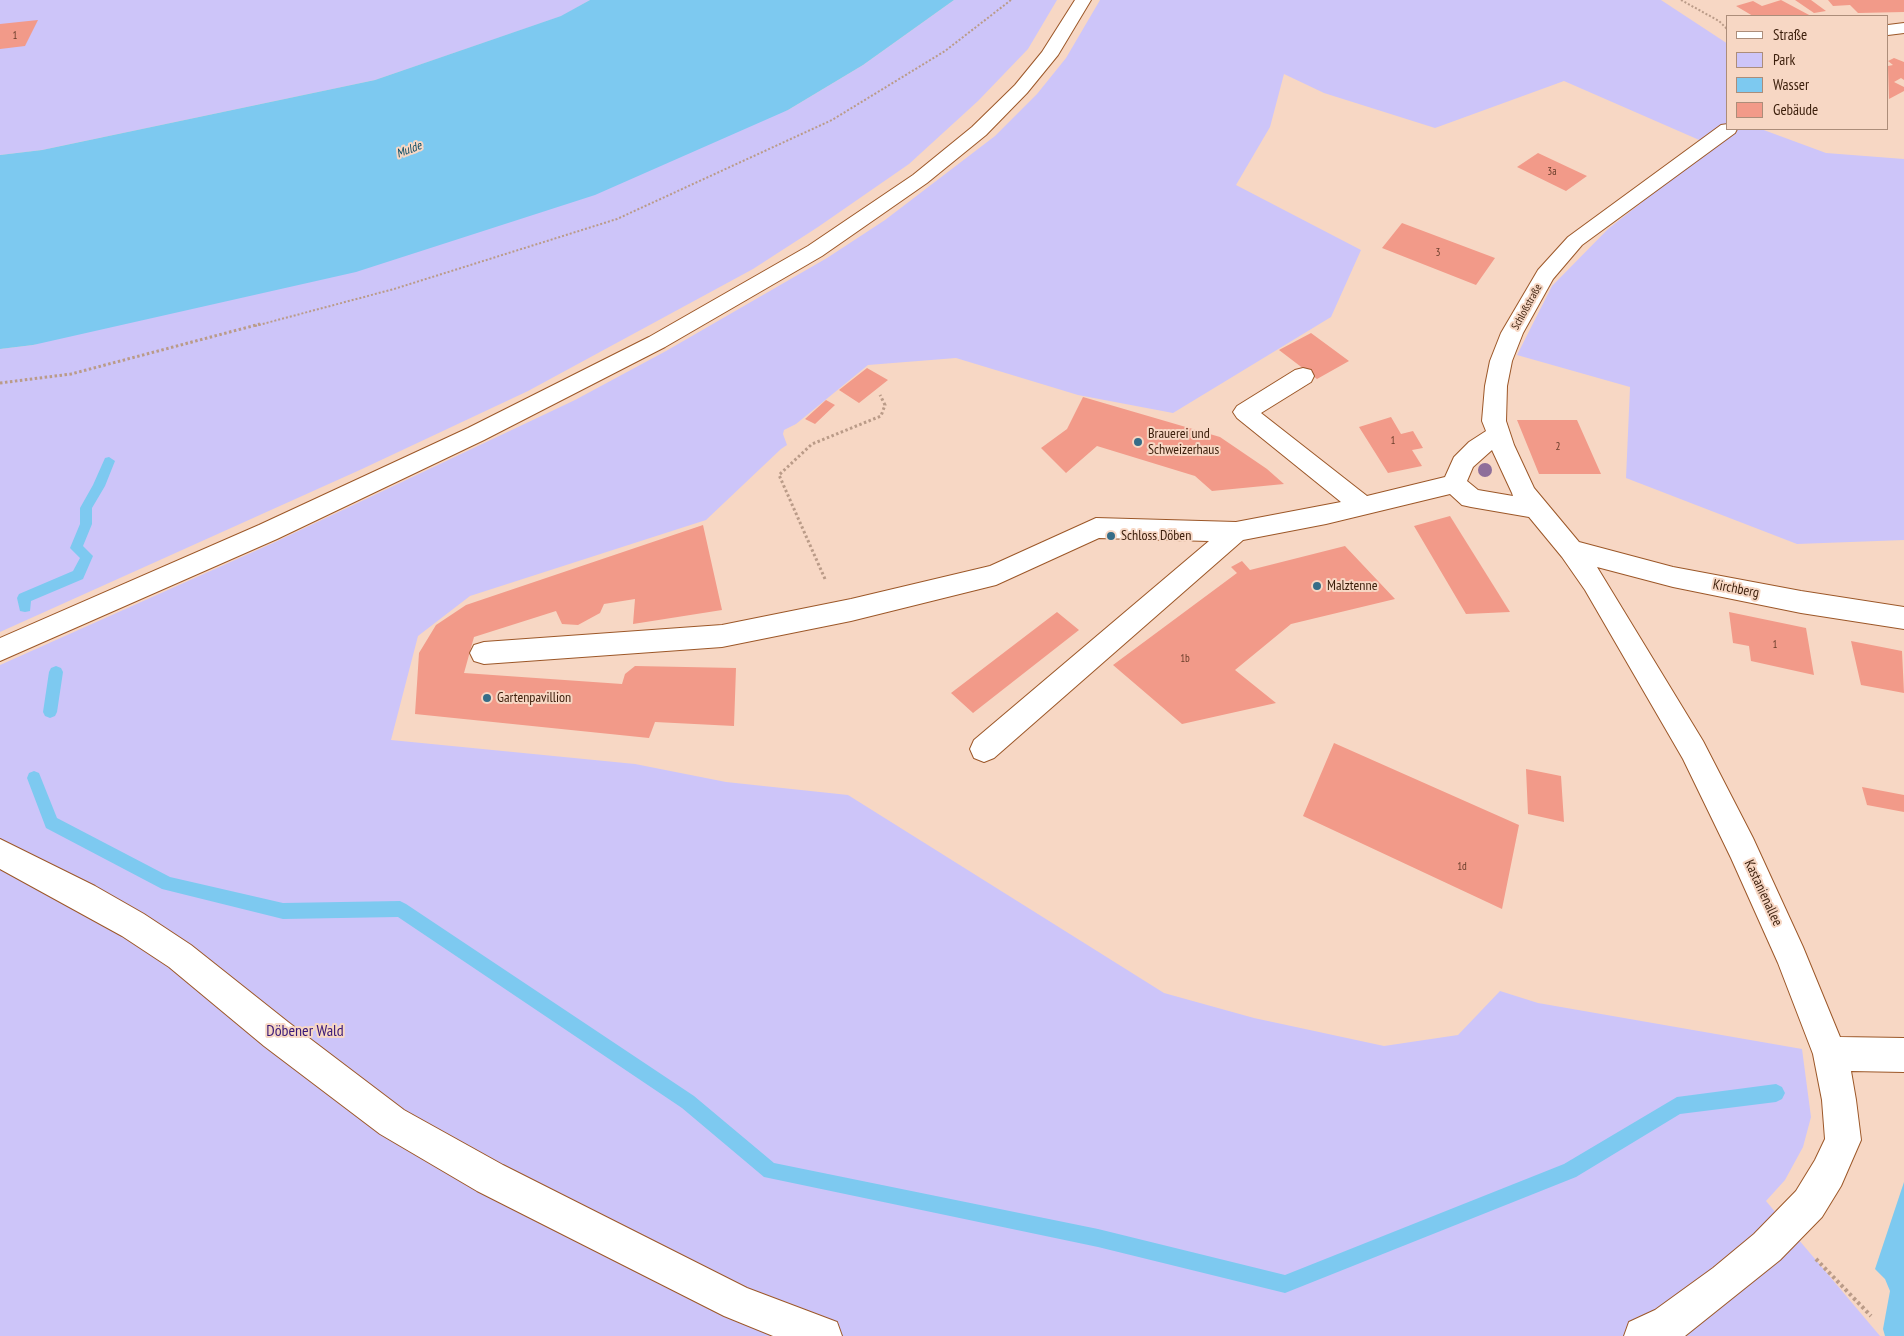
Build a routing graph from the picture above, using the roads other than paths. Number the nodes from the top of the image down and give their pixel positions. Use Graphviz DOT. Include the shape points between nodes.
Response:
graph roads {
  1 [pos="1083,0"];
  2 [pos="1904,28"];
  3 [pos="1889,30"];
  4 [pos="1727,130"];
  5 [pos="1303,376"];
  6 [pos="1499,434"];
  7 [pos="1454,484"];
  8 [pos="1363,506"];
  9 [pos="1538,509"];
  10 [pos="1236,532"];
  11 [pos="1571,550"];
  12 [pos="1904,618"];
  13 [pos="0,650"];
  14 [pos="484,653"];
  15 [pos="984,749"];
  16 [pos="0,853"];
  17 [pos="1830,1054"];
  18 [pos="1904,1055"];
  19 [pos="823,1336"];
  20 [pos="1643,1336"];
  1 -- 13 [label="street" via="1049,55 979,131 920,179 815,251 657,342 476,434 268,532"];
  2 -- 3 [label="street"];
  4 -- 6 [label="street, Schloßstraße" via="1575,241 1545,275 1512,333 1501,361 1494,421"];
  5 -- 8 [label="street" via="1245,412"];
  6 -- 7 [label="street" via="1477,448 1463,464"];
  6 -- 9 [label="street, Schloßstraße" via="1524,493"];
  7 -- 8 [label="street"];
  7 -- 9 [label="street" via="1471,498"];
  8 -- 10 [label="street"];
  9 -- 11 [label="street, Schloßstraße"];
  10 -- 14 [label="street" via="1096,528 996,575 722,636"];
  10 -- 15 [label="street"];
  11 -- 12 [label="street, Kirchberg" via="1673,577"];
  11 -- 17 [label="street, Kastanienallee" via="1693,750 1792,958"];
  16 -- 19 [label="street" via="134,926 180,956 392,1122 490,1178 737,1303"];
  17 -- 18 [label="street"];
  17 -- 20 [label="street, Kastanienallee" via="1843,1140 1809,1204 1726,1281 1670,1324"];
}
